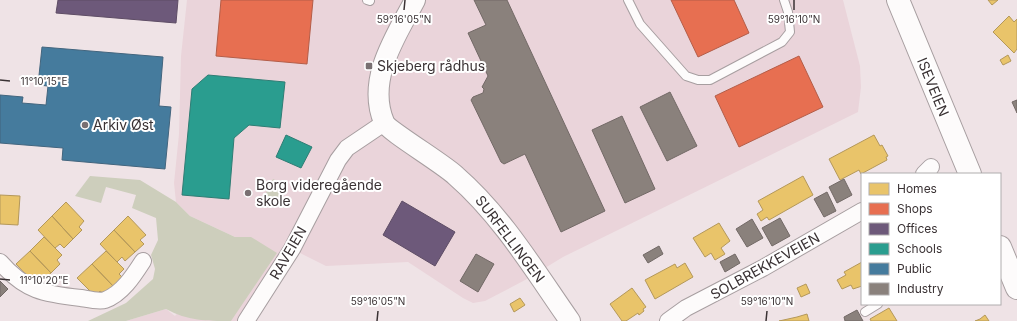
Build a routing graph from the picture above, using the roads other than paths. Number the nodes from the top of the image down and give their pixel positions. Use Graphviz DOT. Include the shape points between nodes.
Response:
graph roads {
  1 [pos="415,0"];
  2 [pos="628,0"];
  3 [pos="784,0"];
  4 [pos="898,0"];
  5 [pos="384,123"];
  6 [pos="970,173"];
  7 [pos="861,212"];
  8 [pos="1001,249"];
  9 [pos="143,261"];
  10 [pos="0,262"];
  11 [pos="1017,288"];
  12 [pos="876,305"];
  13 [pos="865,312"];
  14 [pos="246,321"];
  15 [pos="570,321"];
  16 [pos="668,321"];
  1 -- 5 [label="street" via="382,64 378,84"];
  2 -- 3 [label="lane" via="640,24 672,62 686,76 698,80 710,80 782,42 790,32"];
  4 -- 6 [label="highway, ISEVEIEN"];
  5 -- 14 [label="street, RAVEIEN" via="347,148 338,160 292,249"];
  5 -- 15 [label="street, SURFELLINGEN" via="451,171 487,205"];
  7 -- 16 [label="street, SOLBREKKEVEIEN" via="763,268 686,308"];
  8 -- 11 [label="highway"];
  9 -- 10 [label="street" via="119,292 104,301 47,294 32,289 21,283"];
  12 -- 13 [label="lane"];
}
